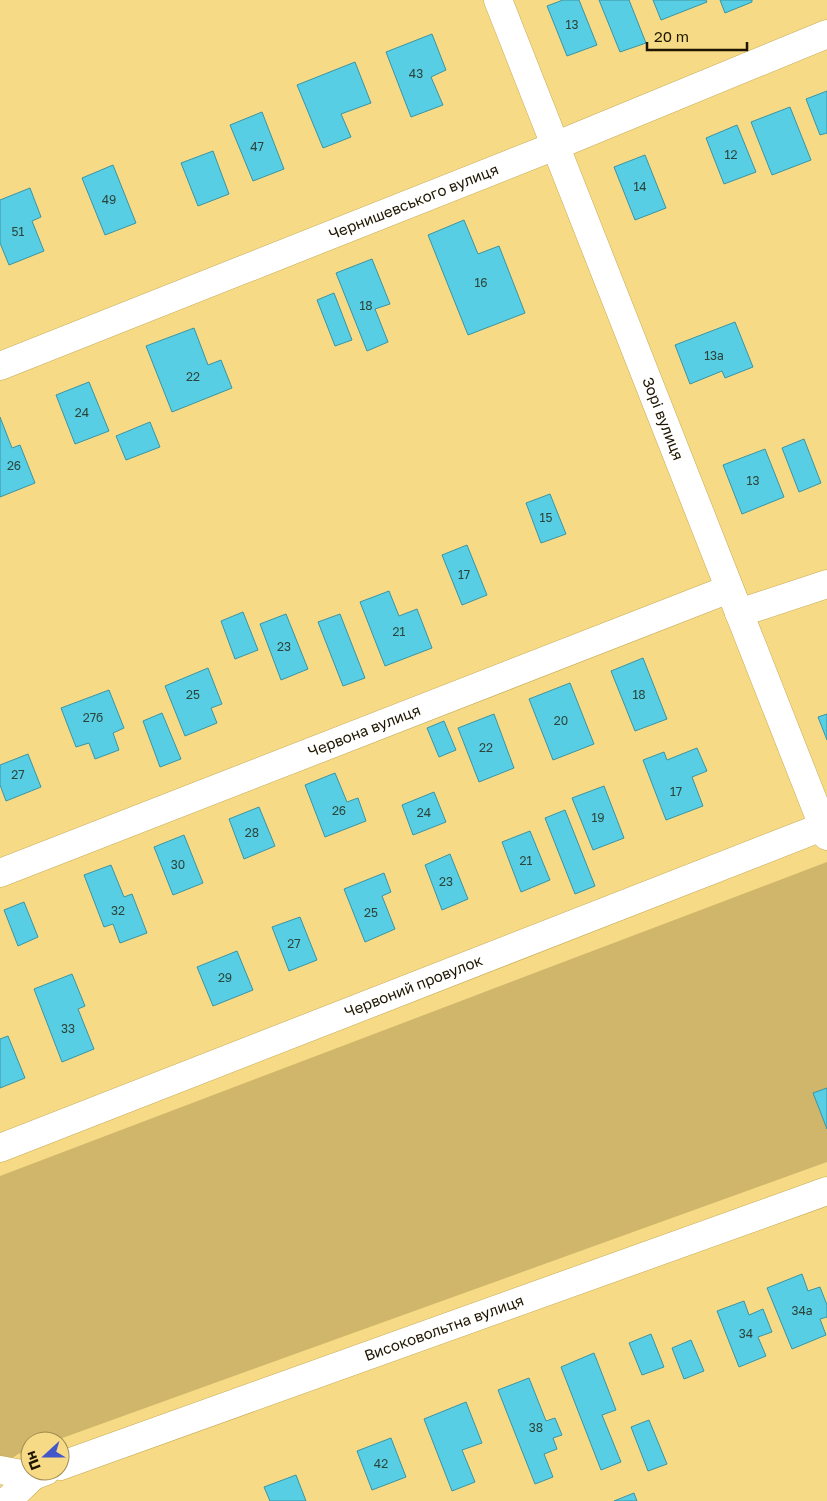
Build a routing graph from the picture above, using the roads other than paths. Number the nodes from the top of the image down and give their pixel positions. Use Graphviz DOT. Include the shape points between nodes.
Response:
graph roads {
  1 [pos="498,0"];
  2 [pos="827,34"];
  3 [pos="555,146"];
  4 [pos="0,366"];
  5 [pos="827,584"];
  6 [pos="734,601"];
  7 [pos="826,829"];
  8 [pos="0,873"];
  9 [pos="0,1148"];
  10 [pos="827,1190"];
  11 [pos="70,1462"];
  12 [pos="0,1470"];
  13 [pos="20,1472"];
  14 [pos="31,1481"];
  15 [pos="7,1501"];
  1 -- 3 [label="street, Зорі вулиця"];
  2 -- 3 [label="street, Чернишевського вулиця"];
  3 -- 4 [label="street, Чернишевського вулиця"];
  3 -- 6 [label="street, Зорі вулиця"];
  5 -- 6 [label="street, Червона вулиця"];
  6 -- 7 [label="street, Зорі вулиця"];
  6 -- 8 [label="street, Червона вулиця"];
  7 -- 9 [label="street, Червоний провулок"];
  10 -- 11 [label="street, Високовольтна вулиця"];
  12 -- 13 [label="street"];
  14 -- 15 [label="street"];
}
